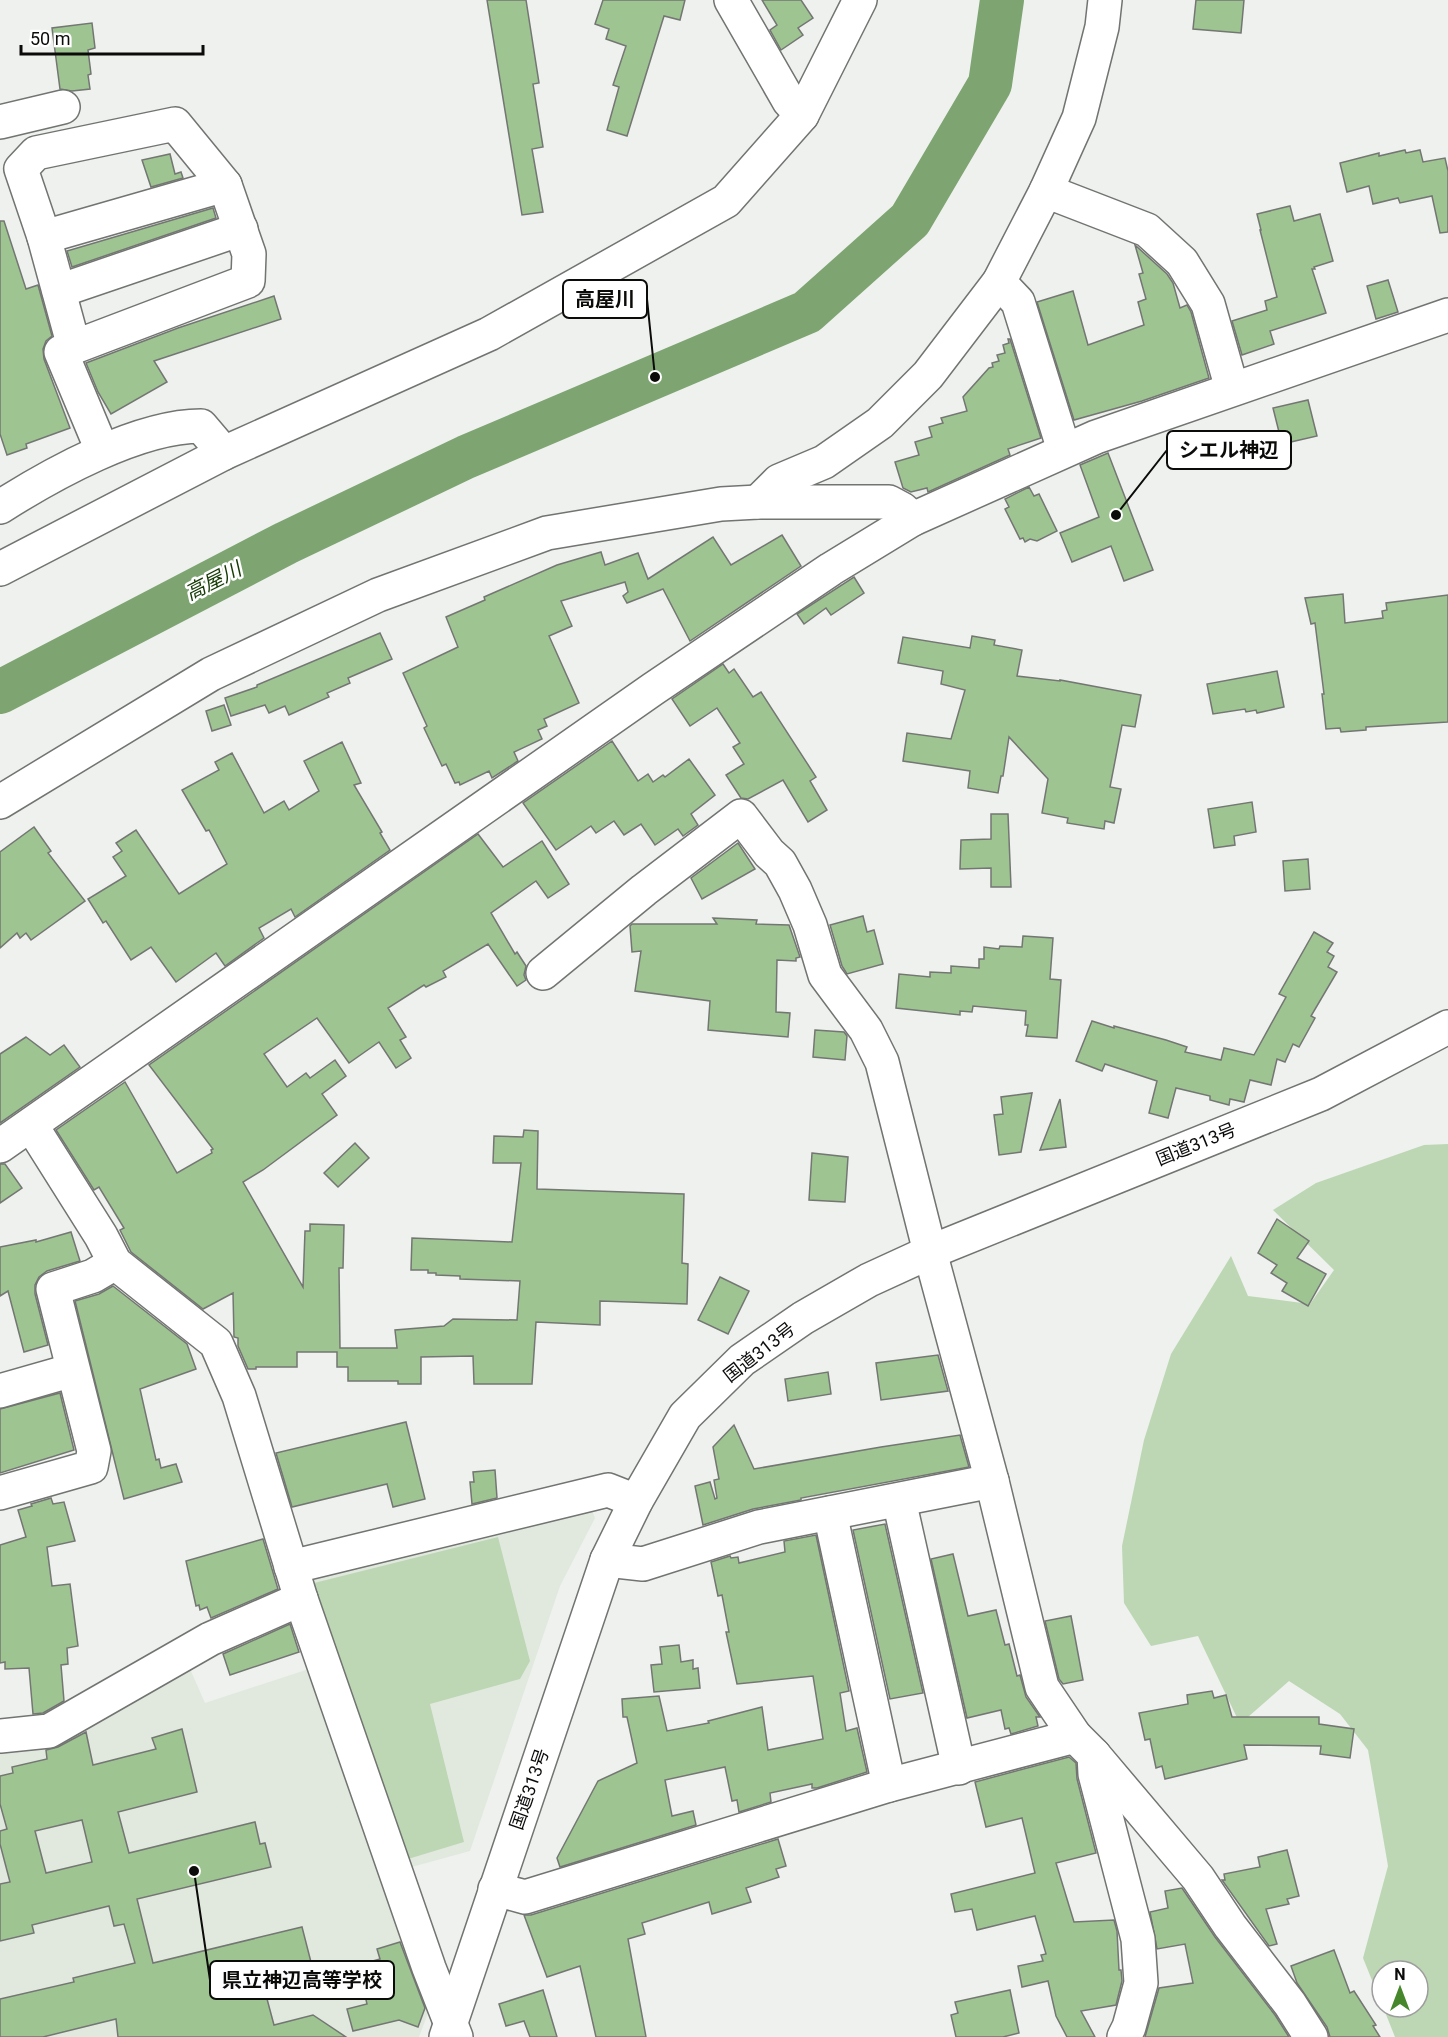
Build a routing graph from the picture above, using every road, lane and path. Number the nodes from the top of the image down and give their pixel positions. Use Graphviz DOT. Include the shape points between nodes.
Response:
graph roads {
  1 [pos="731,0"];
  2 [pos="860,0"];
  3 [pos="1105,0"];
  4 [pos="63,107"];
  5 [pos="802,115"];
  6 [pos="0,122"];
  7 [pos="225,185"];
  8 [pos="1046,191"];
  9 [pos="241,229"];
  10 [pos="44,237"];
  11 [pos="999,282"];
  12 [pos="59,291"];
  13 [pos="1448,315"];
  14 [pos="74,347"];
  15 [pos="1232,389"];
  16 [pos="102,450"];
  17 [pos="1064,450"];
  18 [pos="224,453"];
  19 [pos="3,496"];
  20 [pos="758,502"];
  21 [pos="913,519"];
  22 [pos="0,569"];
  23 [pos="0,802"];
  24 [pos="543,973"];
  25 [pos="1448,1027"];
  26 [pos="31,1125"];
  27 [pos="0,1146"];
  28 [pos="930,1252"];
  29 [pos="114,1263"];
  30 [pos="73,1370"];
  31 [pos="0,1391"];
  32 [pos="992,1481"];
  33 [pos="0,1493"];
  34 [pos="899,1500"];
  35 [pos="636,1501"];
  36 [pos="830,1513"];
  37 [pos="607,1560"];
  38 [pos="291,1567"];
  39 [pos="301,1599"];
  40 [pos="0,1736"];
  41 [pos="1084,1745"];
  42 [pos="958,1768"];
  43 [pos="889,1785"];
  44 [pos="495,1889"];
  45 [pos="451,2032"];
  46 [pos="1124,2037"];
  47 [pos="1311,2037"];
  1 -- 5 [label="main road" via="789,101"];
  2 -- 5 [label="main road"];
  3 -- 8 [label="main road" via="1079,118"];
  4 -- 6 [label="main road"];
  5 -- 18 [label="main road" via="726,201 489,334"];
  7 -- 9 [label="main road"];
  7 -- 10 [label="main road"];
  7 -- 10 [label="main road" via="175,124 36,153 21,169"];
  8 -- 11 [label="main road"];
  8 -- 15 [label="main road" via="1147,230 1182,262 1208,304"];
  9 -- 12 [label="main road"];
  9 -- 14 [label="main road" via="249,254 248,281"];
  10 -- 12 [label="main road"];
  11 -- 17 [label="main road" via="1018,302"];
  11 -- 20 [label="main road" via="928,375 880,423 824,462 779,481"];
  12 -- 14 [label="main road"];
  13 -- 15 [label="main road"];
  14 -- 16 [label="main road" via="61,352"];
  15 -- 17 [label="main road"];
  16 -- 18 [label="main road" via="180,426 201,426"];
  16 -- 19 [label="main road"];
  17 -- 21 [label="main road"];
  18 -- 22 [label="main road"];
  20 -- 21 [label="main road" via="890,502"];
  20 -- 23 [label="main road" via="721,504 547,533 378,595 211,674"];
  21 -- 26 [label="main road" via="652,689"];
  24 -- 28 [label="main road" via="741,816 780,863 810,925 825,975 866,1030 882,1062"];
  25 -- 28 [label="main road, 国道313号" via="1321,1094"];
  26 -- 27 [label="main road"];
  26 -- 29 [label="main road"];
  28 -- 32 [label="main road"];
  28 -- 35 [label="main road, 国道313号" via="868,1280 803,1317 742,1360 685,1416"];
  29 -- 30 [label="main road" via="93,1276 53,1289"];
  29 -- 38 [label="main road" via="216,1343 239,1396"];
  30 -- 31 [label="main road"];
  30 -- 33 [label="main road" via="94,1451 91,1467"];
  32 -- 34 [label="main road"];
  32 -- 41 [label="main road" via="1042,1687"];
  34 -- 36 [label="main road"];
  34 -- 42 [label="main road"];
  35 -- 37 [label="main road, 国道313号"];
  35 -- 38 [label="main road" via="608,1490"];
  36 -- 37 [label="main road" via="759,1527 643,1564"];
  36 -- 43 [label="main road"];
  37 -- 44 [label="main road, 国道313号"];
  38 -- 39 [label="main road"];
  39 -- 40 [label="main road" via="210,1639 49,1731"];
  39 -- 45 [label="main road"];
  41 -- 42 [label="main road"];
  41 -- 46 [label="main road" via="1138,1939 1141,1983"];
  41 -- 47 [label="main road" via="1198,1878"];
  42 -- 43 [label="main road"];
  43 -- 44 [label="main road" via="525,1897"];
  44 -- 45 [label="main road, 国道313号"];
}
